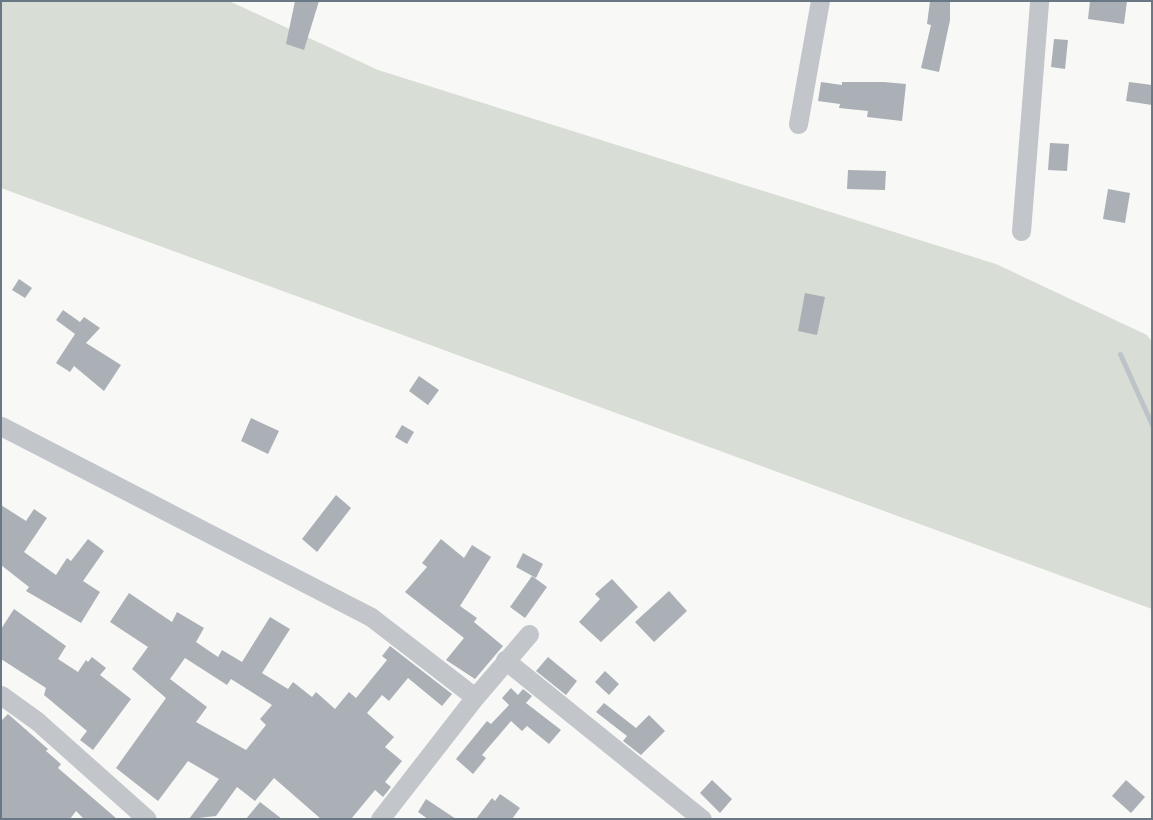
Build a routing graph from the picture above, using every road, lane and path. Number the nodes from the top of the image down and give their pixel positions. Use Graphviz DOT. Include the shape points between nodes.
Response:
graph roads {
  1 [pos="820,1"];
  2 [pos="1039,1"];
  3 [pos="798,124"];
  4 [pos="1021,231"];
  5 [pos="1,426"];
  6 [pos="529,634"];
  7 [pos="505,660"];
  8 [pos="1,695"];
  9 [pos="475,697"];
  10 [pos="146,819"];
  11 [pos="380,819"];
  12 [pos="702,819"];
  1 -- 3 [label="street"];
  2 -- 4 [label="street"];
  5 -- 9 [label="street" via="371,616"];
  6 -- 7 [label="street"];
  7 -- 9 [label="street"];
  7 -- 12 [label="street"];
  8 -- 10 [label="street" via="38,721"];
  9 -- 11 [label="street"];
}
